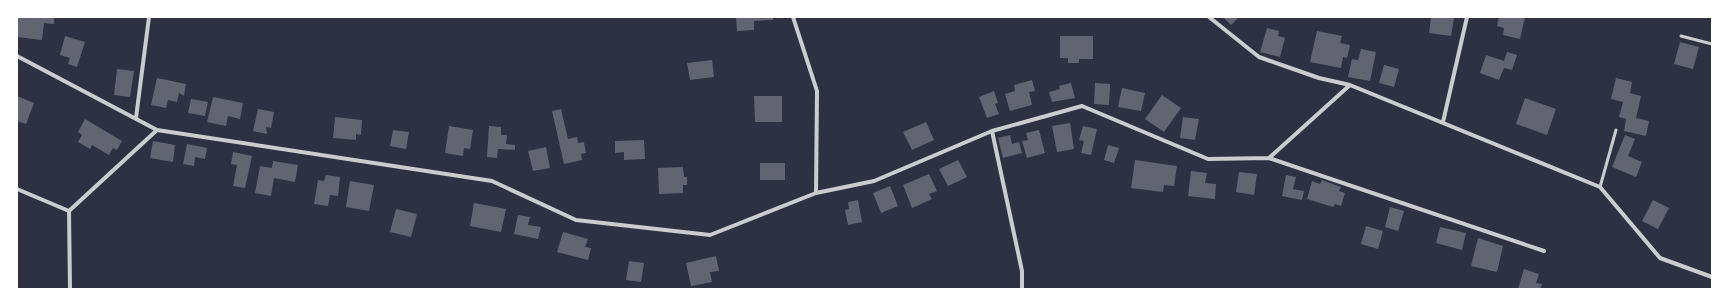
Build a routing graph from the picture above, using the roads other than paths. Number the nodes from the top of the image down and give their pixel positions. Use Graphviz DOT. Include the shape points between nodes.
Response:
graph roads {
  1 [pos="149,17"];
  2 [pos="793,17"];
  3 [pos="1209,17"];
  4 [pos="1467,17"];
  5 [pos="1680,36"];
  6 [pos="1712,44"];
  7 [pos="17,56"];
  8 [pos="1350,85"];
  9 [pos="136,118"];
  10 [pos="1443,122"];
  11 [pos="157,130"];
  12 [pos="992,130"];
  13 [pos="1616,130"];
  14 [pos="1269,158"];
  15 [pos="1600,186"];
  16 [pos="17,189"];
  17 [pos="816,193"];
  18 [pos="69,211"];
  19 [pos="1544,251"];
  20 [pos="1712,277"];
  21 [pos="70,289"];
  22 [pos="1022,289"];
  1 -- 9 [label="street"];
  2 -- 17 [label="street" via="817,91"];
  3 -- 8 [label="street" via="1259,57 1319,78"];
  4 -- 10 [label="street"];
  5 -- 6 [label="lane"];
  7 -- 9 [label="street"];
  8 -- 10 [label="street"];
  8 -- 14 [label="street"];
  9 -- 11 [label="street"];
  10 -- 15 [label="street"];
  11 -- 17 [label="street" via="492,181 576,220 710,235"];
  11 -- 18 [label="street"];
  12 -- 14 [label="street" via="1082,106 1208,159"];
  12 -- 17 [label="street" via="874,181"];
  12 -- 22 [label="street" via="1022,271"];
  13 -- 15 [label="lane"];
  14 -- 19 [label="street"];
  15 -- 20 [label="street" via="1660,258"];
  16 -- 18 [label="street"];
  18 -- 21 [label="street"];
}
